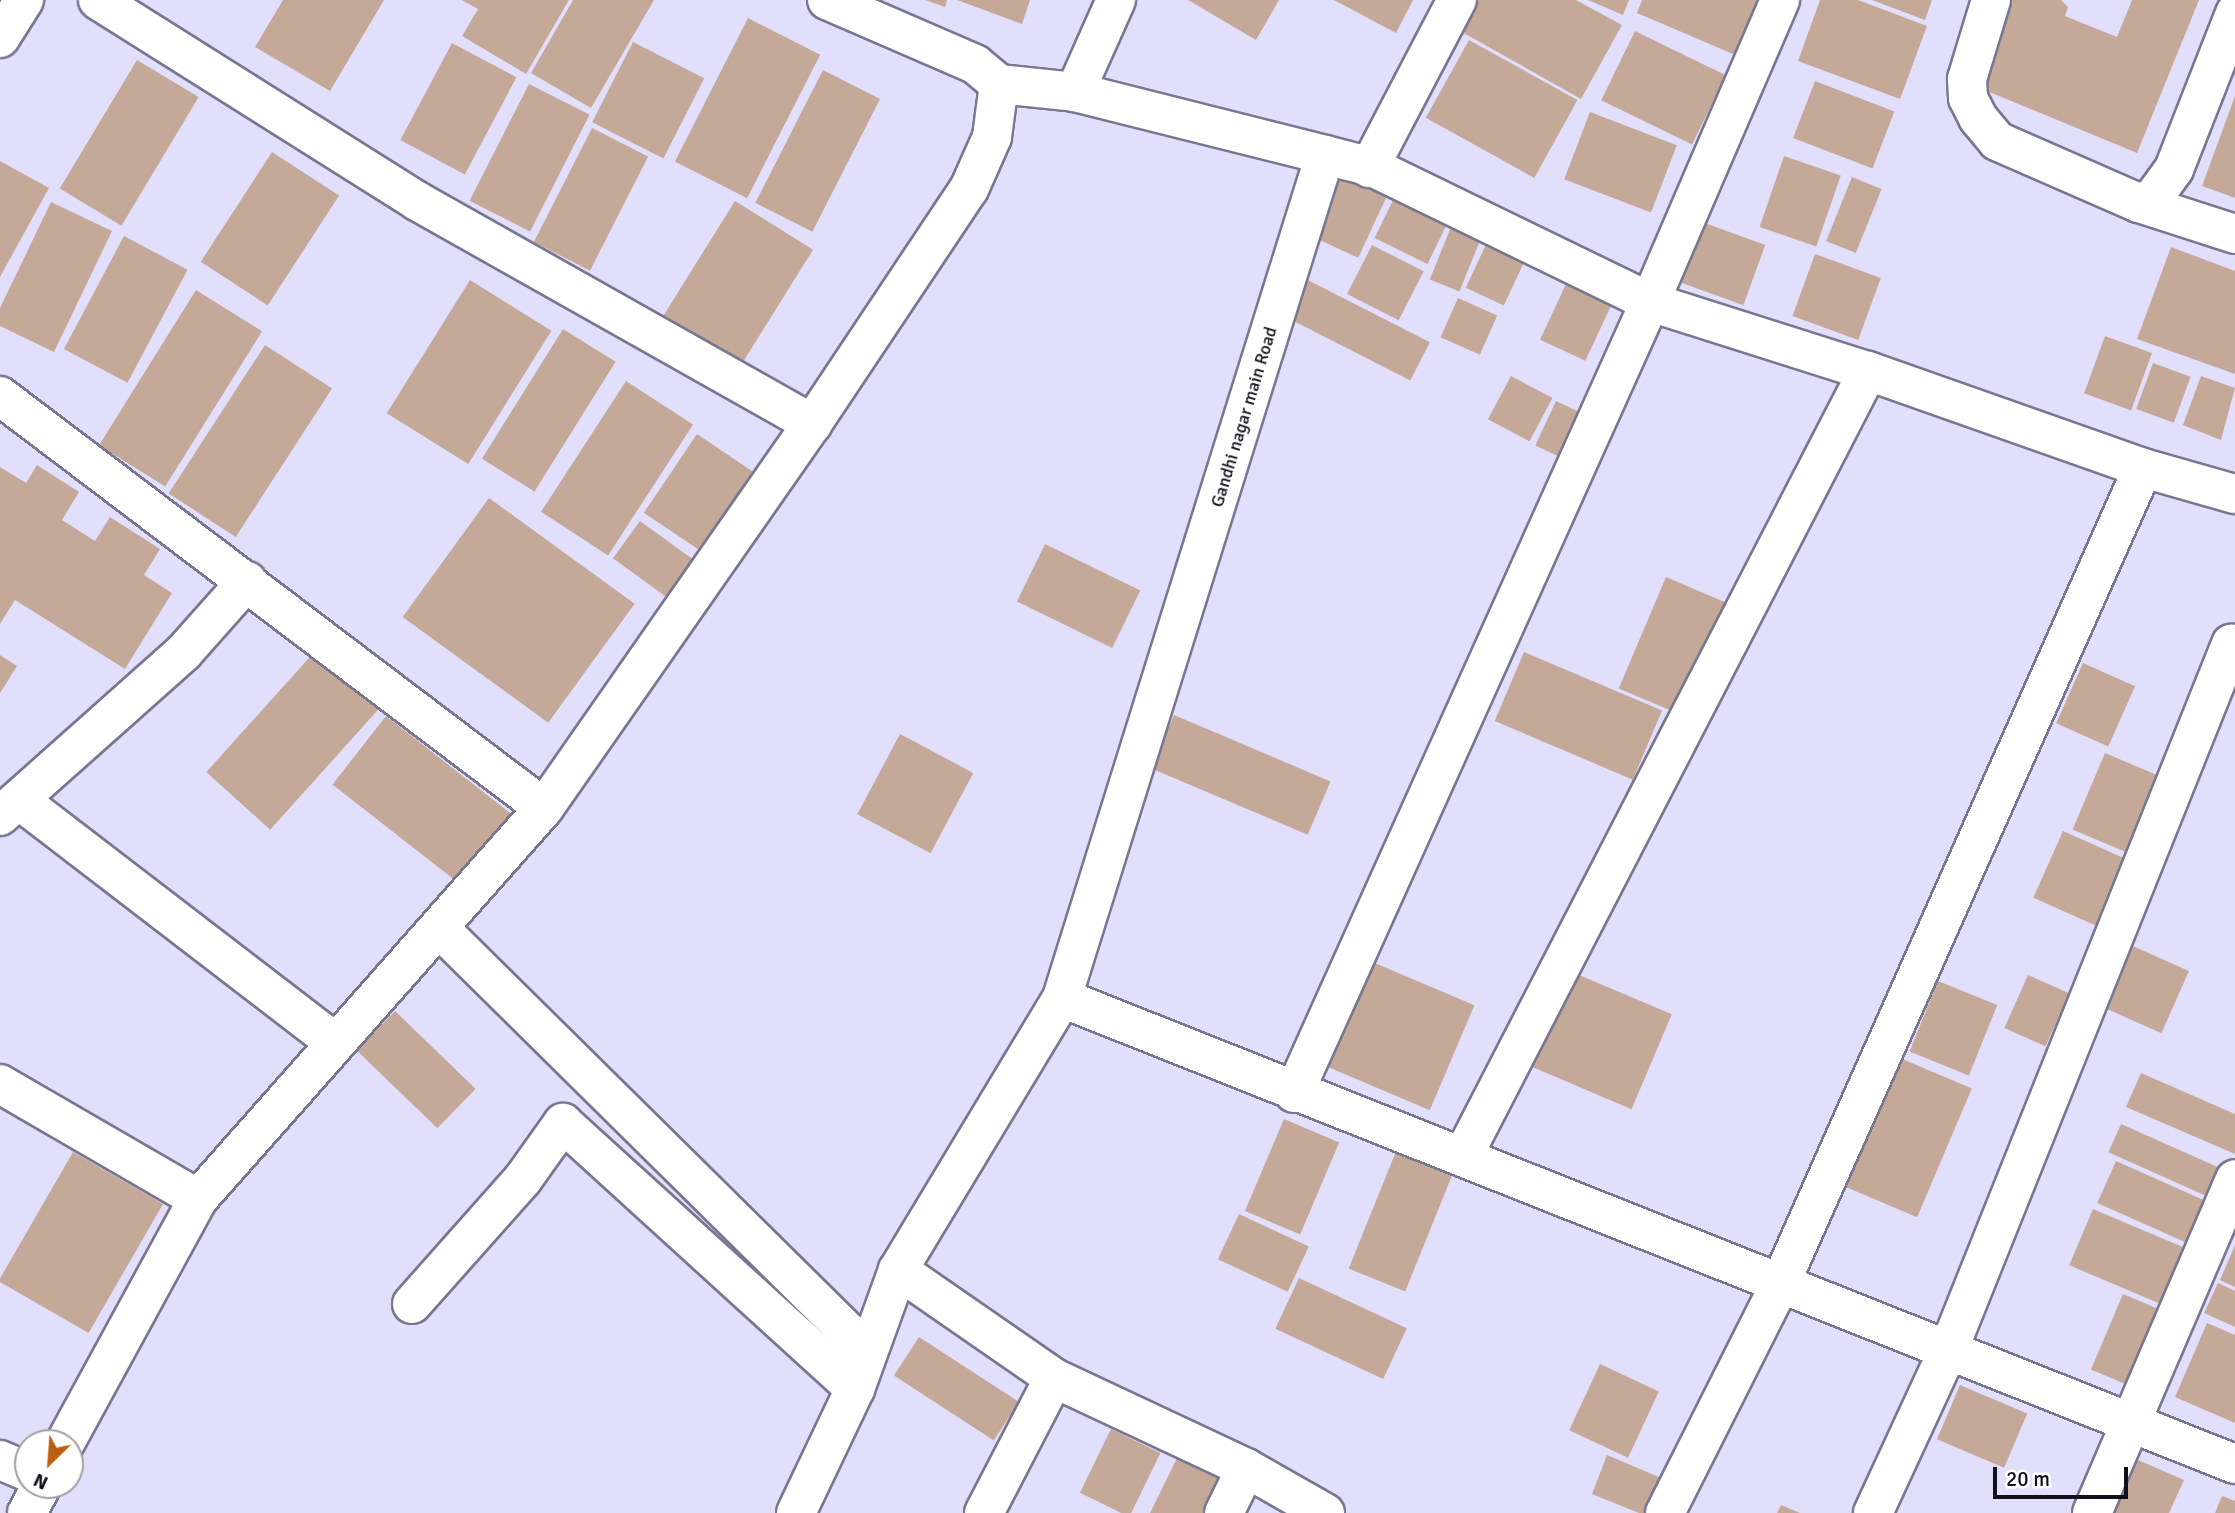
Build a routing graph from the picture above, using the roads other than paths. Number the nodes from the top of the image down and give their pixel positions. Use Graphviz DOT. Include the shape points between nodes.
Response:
graph roads {
  1 [pos="24,0"];
  2 [pos="98,0"];
  3 [pos="827,0"];
  4 [pos="1116,0"];
  5 [pos="1457,0"];
  6 [pos="1780,0"];
  7 [pos="1991,0"];
  8 [pos="2235,13"];
  9 [pos="0,38"];
  10 [pos="999,84"];
  11 [pos="1075,92"];
  12 [pos="1325,155"];
  13 [pos="1369,168"];
  14 [pos="2139,203"];
  15 [pos="2235,234"];
  16 [pos="1650,302"];
  17 [pos="1868,371"];
  18 [pos="0,396"];
  19 [pos="812,424"];
  20 [pos="2143,468"];
  21 [pos="2235,494"];
  22 [pos="247,581"];
  23 [pos="2231,644"];
  24 [pos="9,808"];
  25 [pos="544,808"];
  26 [pos="439,928"];
  27 [pos="1062,999"];
  28 [pos="333,1041"];
  29 [pos="0,1084"];
  30 [pos="1294,1093"];
  31 [pos="1463,1156"];
  32 [pos="2235,1179"];
  33 [pos="198,1199"];
  34 [pos="898,1270"];
  35 [pos="1780,1284"];
  36 [pos="412,1304"];
  37 [pos="868,1352"];
  38 [pos="1948,1352"];
  39 [pos="1054,1378"];
  40 [pos="855,1389"];
  41 [pos="2132,1424"];
  42 [pos="73,1429"];
  43 [pos="2235,1464"];
  44 [pos="1246,1468"];
  45 [pos="796,1513"];
  46 [pos="984,1513"];
  47 [pos="1224,1513"];
  48 [pos="1325,1513"];
  49 [pos="1665,1513"];
  50 [pos="1873,1513"];
  51 [pos="2092,1513"];
  1 -- 9 [label="street"];
  2 -- 19 [label="street" via="417,201"];
  3 -- 10 [label="street" via="975,64"];
  4 -- 11 [label="street"];
  5 -- 13 [label="street"];
  6 -- 16 [label="street"];
  7 -- 14 [label="street" via="1967,79 1968,98 1978,118 1997,141"];
  8 -- 14 [label="street" via="2174,169 2153,198"];
  10 -- 11 [label="street"];
  10 -- 19 [label="street" via="992,136 969,189"];
  11 -- 12 [label="street"];
  12 -- 13 [label="street"];
  12 -- 27 [label="street, Gandhi nagar main Road"];
  13 -- 16 [label="street"];
  14 -- 15 [label="street"];
  16 -- 17 [label="street"];
  16 -- 30 [label="street"];
  17 -- 20 [label="street"];
  17 -- 31 [label="street"];
  18 -- 22 [label="street"];
  19 -- 25 [label="street"];
  20 -- 21 [label="street"];
  20 -- 35 [label="street"];
  22 -- 24 [label="street" via="184,652"];
  22 -- 25 [label="street"];
  23 -- 38 [label="street"];
  24 -- 28 [label="street"];
  25 -- 26 [label="street"];
  26 -- 28 [label="street"];
  26 -- 37 [label="street"];
  27 -- 30 [label="street"];
  27 -- 34 [label="street, Gandhi nagar main Road"];
  28 -- 33 [label="street"];
  29 -- 33 [label="street"];
  30 -- 31 [label="street"];
  31 -- 35 [label="street"];
  32 -- 41 [label="street"];
  33 -- 42 [label="street"];
  34 -- 37 [label="street, Gandhi nagar main Road"];
  34 -- 39 [label="street"];
  35 -- 38 [label="street"];
  35 -- 49 [label="street"];
  36 -- 40 [label="street" via="523,1180 563,1123"];
  37 -- 40 [label="street, Gandhi nagar main Road"];
  38 -- 41 [label="street"];
  38 -- 50 [label="street"];
  39 -- 44 [label="street"];
  39 -- 46 [label="street"];
  40 -- 45 [label="street, Gandhi nagar main Road"];
  41 -- 43 [label="street"];
  41 -- 51 [label="street"];
  44 -- 47 [label="street"];
  44 -- 48 [label="street"];
}
